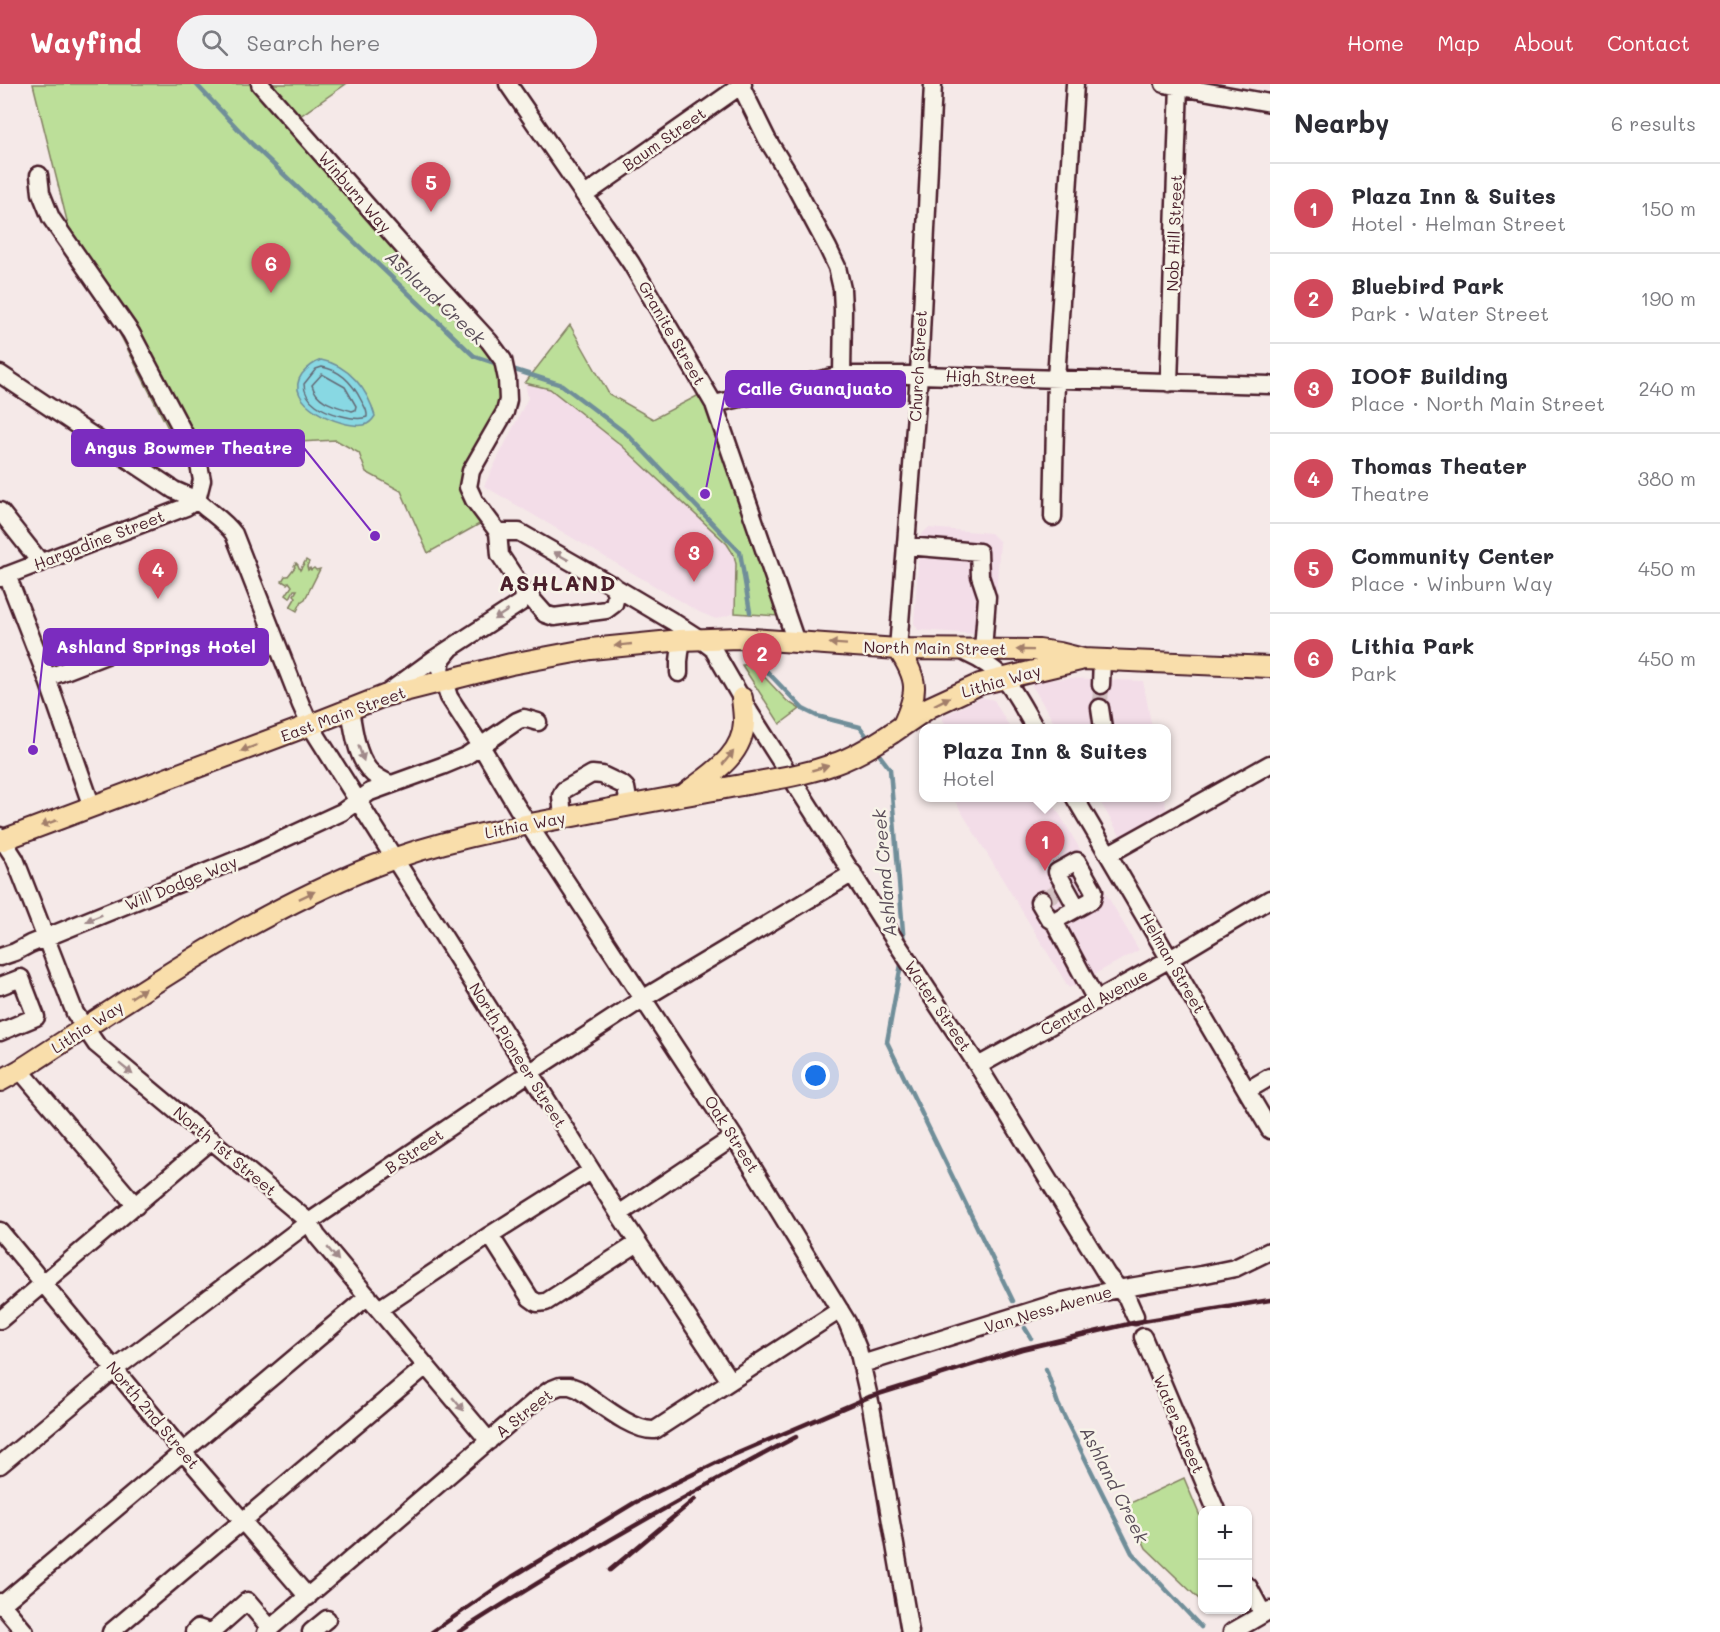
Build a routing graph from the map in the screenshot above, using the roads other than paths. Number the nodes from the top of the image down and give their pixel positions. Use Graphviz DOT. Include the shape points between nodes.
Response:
graph roads {
  1 [pos="260,84"];
  2 [pos="508,84"];
  3 [pos="741,84"];
  4 [pos="933,84"];
  5 [pos="1075,84"];
  6 [pos="1174,85"];
  7 [pos="1270,103"];
  8 [pos="39,175"];
  9 [pos="585,195"];
  10 [pos="0,374"];
  11 [pos="842,375"];
  12 [pos="919,375"];
  13 [pos="1056,379"];
  14 [pos="1169,383"];
  15 [pos="1270,384"];
  16 [pos="714,404"];
  17 [pos="197,500"];
  18 [pos="0,511"];
  19 [pos="1053,517"];
  20 [pos="498,532"];
  21 [pos="907,546"];
  22 [pos="41,563"];
  23 [pos="4,577"];
  24 [pos="613,585"];
  25 [pos="522,588"];
  26 [pos="688,635"];
  27 [pos="796,642"];
  28 [pos="451,648"];
  29 [pos="122,649"];
  30 [pos="898,649"];
  31 [pos="960,650"];
  32 [pos="983,650"];
  33 [pos="1092,659"];
  34 [pos="1270,667"];
  35 [pos="679,673"];
  36 [pos="1003,677"];
  37 [pos="47,678"];
  38 [pos="443,681"];
  39 [pos="1101,685"];
  40 [pos="384,696"];
  41 [pos="742,698"];
  42 [pos="1100,708"];
  43 [pos="350,710"];
  44 [pos="538,722"];
  45 [pos="1032,724"];
  46 [pos="1102,724"];
  47 [pos="310,725"];
  48 [pos="898,729"];
  49 [pos="481,746"];
  50 [pos="1270,764"];
  51 [pos="390,784"];
  52 [pos="683,795"];
  53 [pos="358,801"];
  54 [pos="1078,802"];
  55 [pos="629,805"];
  56 [pos="92,807"];
  57 [pos="563,818"];
  58 [pos="529,824"];
  59 [pos="1,839"];
  60 [pos="1109,854"];
  61 [pos="394,859"];
  62 [pos="853,873"];
  63 [pos="1270,899"];
  64 [pos="1042,900"];
  65 [pos="1077,908"];
  66 [pos="1054,921"];
  67 [pos="45,939"];
  68 [pos="8,955"];
  69 [pos="1170,959"];
  70 [pos="21,978"];
  71 [pos="0,986"];
  72 [pos="644,998"];
  73 [pos="1096,1000"];
  74 [pos="84,1028"];
  75 [pos="0,1032"];
  76 [pos="978,1066"];
  77 [pos="20,1070"];
  78 [pos="529,1073"];
  79 [pos="1270,1077"];
  80 [pos="0,1081"];
  81 [pos="1248,1090"];
  82 [pos="1270,1130"];
  83 [pos="734,1137"];
  84 [pos="212,1140"];
  85 [pos="591,1171"];
  86 [pos="136,1206"];
  87 [pos="619,1214"];
  88 [pos="309,1222"];
  89 [pos="0,1230"];
  90 [pos="490,1235"];
  91 [pos="638,1243"];
  92 [pos="1270,1251"];
  93 [pos="43,1283"];
  94 [pos="1118,1289"];
  95 [pos="373,1303"];
  96 [pos="840,1310"];
  97 [pos="1135,1316"];
  98 [pos="0,1320"];
  99 [pos="1143,1337"];
  100 [pos="862,1365"];
  101 [pos="426,1366"];
  102 [pos="115,1368"];
  103 [pos="730,1381"];
  104 [pos="489,1441"];
  105 [pos="183,1452"];
  106 [pos="0,1465"];
  107 [pos="1214,1506"];
  108 [pos="243,1521"];
  109 [pos="1252,1592"];
  110 [pos="308,1597"];
  111 [pos="1,1604"];
  112 [pos="1266,1612"];
  113 [pos="327,1619"];
  114 [pos="268,1630"];
  115 [pos="25,1632"];
  116 [pos="111,1632"];
  117 [pos="194,1632"];
  118 [pos="211,1632"];
  119 [pos="311,1632"];
  120 [pos="910,1632"];
  121 [pos="1232,1632"];
  1 -- 20 [label="street, Winburn Way" via="500,355 507,372 505,412 475,465 468,487"];
  2 -- 9 [label="street, Granite Street"];
  3 -- 9 [label="street, Baum Street"];
  3 -- 11 [label="street" via="837,267 843,310"];
  4 -- 12 [label="street, Church Street"];
  5 -- 13 [label="street"];
  6 -- 7 [label="street"];
  6 -- 14 [label="street, Nob Hill Street"];
  8 -- 17 [label="street" via="51,218 131,333 198,460 202,480"];
  9 -- 16 [label="street, Granite Street" via="632,263"];
  10 -- 17 [label="street, North Pioneer Street" via="174,490"];
  11 -- 12 [label="street, High Street"];
  11 -- 16 [label="street, High Street"];
  12 -- 13 [label="street, High Street"];
  12 -- 21 [label="street, Church Street"];
  13 -- 14 [label="street, High Street"];
  13 -- 19 [label="street"];
  14 -- 15 [label="street, High Street"];
  16 -- 27 [label="street, Granite Street"];
  17 -- 22 [label="street, Hargadine Street"];
  17 -- 47 [label="street, North Pioneer Street" via="234,534"];
  18 -- 22 [label="street"];
  24 -- 20 [label="street, one-way" via="519,532"];
  20 -- 25 [label="street, Winburn Way" via="500,555"];
  21 -- 30 [label="street, Church Street"];
  21 -- 32 [label="street" via="979,552 980,576 987,597"];
  22 -- 23 [label="street, Hargadine Street"];
  23 -- 37 [label="street"];
  24 -- 25 [label="street" via="614,604 606,610 554,616 545,614"];
  24 -- 26 [label="street"];
  25 -- 28 [label="street, one-way" via="520,603"];
  26 -- 27 [label="main road, North Main Street"];
  26 -- 35 [label="street"];
  26 -- 38 [label="main road, East Main Street, one-way" via="511,664"];
  26 -- 41 [label="street, Water Street" via="720,658"];
  30 -- 27 [label="main road, North Main Street, one-way"];
  28 -- 38 [label="street" via="442,659"];
  28 -- 40 [label="street"];
  29 -- 37 [label="street"];
  30 -- 31 [label="main road, North Main Street"];
  30 -- 48 [label="main road" via="915,687 913,704"];
  31 -- 32 [label="main road, North Main Street"];
  31 -- 36 [label="street" via="984,661"];
  33 -- 32 [label="main road, North Main Street, one-way" via="1039,650"];
  33 -- 34 [label="main road, North Main Street"];
  33 -- 36 [label="main road, Lithia Way"];
  33 -- 39 [label="street"];
  36 -- 45 [label="street"];
  48 -- 36 [label="main road, Lithia Way, one-way" via="956,693"];
  37 -- 56 [label="street"];
  38 -- 40 [label="main road, East Main Street"];
  38 -- 49 [label="street, Oak Street" via="448,697"];
  40 -- 43 [label="main road, East Main Street"];
  52 -- 41 [label="main road, one-way" via="732,755 744,724"];
  41 -- 62 [label="street, Water Street"];
  42 -- 46 [label="street"];
  43 -- 47 [label="main road, East Main Street"];
  43 -- 51 [label="street, one-way" via="364,762 371,772"];
  44 -- 49 [label="street, Will Dodge Way" via="524,718"];
  47 -- 53 [label="street, North Pioneer Street"];
  47 -- 56 [label="main road, East Main Street, one-way"];
  52 -- 48 [label="main road, Lithia Way, one-way, bridge" via="835,764"];
  49 -- 51 [label="street, Will Dodge Way" via="466,756"];
  49 -- 58 [label="street, Oak Street"];
  50 -- 60 [label="street"];
  51 -- 53 [label="street, Will Dodge Way"];
  52 -- 55 [label="main road, Lithia Way"];
  53 -- 61 [label="street, North Pioneer Street"];
  53 -- 67 [label="street, Will Dodge Way, one-way" via="251,854"];
  54 -- 60 [label="street, Helman Street"];
  55 -- 57 [label="main road, Lithia Way"];
  55 -- 57 [label="street" via="623,785 592,774 564,790"];
  56 -- 59 [label="main road, East Main Street, one-way"];
  57 -- 58 [label="main road, Lithia Way"];
  58 -- 61 [label="main road, Lithia Way" via="436,844"];
  58 -- 72 [label="street, Oak Street"];
  59 -- 67 [label="street, North 1st Street" via="15,859"];
  60 -- 69 [label="street, Helman Street"];
  74 -- 61 [label="main road, Lithia Way, one-way" via="246,927 324,887"];
  61 -- 78 [label="street, North Pioneer Street"];
  62 -- 72 [label="street, B Street"];
  62 -- 76 [label="street, Water Street"];
  63 -- 69 [label="street, Central Avenue"];
  64 -- 66 [label="street" via="1039,902"];
  65 -- 65 [label="street" via="1092,900 1094,891 1077,861 1057,872"];
  65 -- 66 [label="street"];
  66 -- 73 [label="street"];
  67 -- 68 [label="street, Will Dodge Way"];
  67 -- 74 [label="street, North 1st Street"];
  68 -- 70 [label="street" via="23,972"];
  69 -- 73 [label="street, Central Avenue"];
  69 -- 81 [label="street, Helman Street"];
  70 -- 71 [label="street"];
  70 -- 75 [label="street" via="36,1017"];
  72 -- 78 [label="street, B Street"];
  72 -- 83 [label="street, Oak Street"];
  73 -- 76 [label="street, Central Avenue"];
  74 -- 77 [label="main road, Lithia Way"];
  74 -- 84 [label="street, North 1st Street, one-way" via="96,1044"];
  76 -- 94 [label="street, Water Street"];
  77 -- 80 [label="main road, Lithia Way"];
  77 -- 86 [label="street"];
  78 -- 85 [label="street, North Pioneer Street"];
  78 -- 88 [label="street, B Street"];
  79 -- 81 [label="street"];
  81 -- 82 [label="street, Helman Street"];
  83 -- 87 [label="street"];
  83 -- 96 [label="street, Oak Street"];
  84 -- 86 [label="street"];
  84 -- 88 [label="street, North 1st Street"];
  85 -- 87 [label="street, North Pioneer Street"];
  85 -- 90 [label="street"];
  86 -- 93 [label="street"];
  87 -- 91 [label="street, North Pioneer Street"];
  88 -- 95 [label="street, North 1st Street, one-way"];
  88 -- 102 [label="street, B Street"];
  89 -- 93 [label="street, North 2nd Street"];
  90 -- 91 [label="street" via="537,1303 546,1302"];
  90 -- 95 [label="street"];
  91 -- 103 [label="street, North Pioneer Street"];
  92 -- 94 [label="street, Van Ness Avenue" via="1234,1268"];
  93 -- 98 [label="street"];
  93 -- 102 [label="street, North 2nd Street"];
  94 -- 97 [label="street, Water Street" via="1130,1302"];
  94 -- 100 [label="street, Van Ness Avenue" via="1063,1301"];
  95 -- 101 [label="street, North 1st Street"];
  95 -- 105 [label="street"];
  96 -- 100 [label="street, Oak Street"];
  96 -- 103 [label="street, A Street"];
  99 -- 107 [label="street, Water Street"];
  100 -- 120 [label="street, Oak Street"];
  101 -- 104 [label="street, North 1st Street, one-way"];
  101 -- 108 [label="street"];
  102 -- 105 [label="street, North 2nd Street"];
  102 -- 106 [label="street, B Street"];
  103 -- 104 [label="street, A Street" via="655,1430 633,1426 578,1389 560,1386 535,1401"];
  104 -- 110 [label="street, A Street"];
  105 -- 108 [label="street, North 2nd Street"];
  105 -- 111 [label="street"];
  108 -- 110 [label="street, North 2nd Street"];
  108 -- 116 [label="street"];
  109 -- 112 [label="street"];
  110 -- 114 [label="street, A Street"];
  111 -- 115 [label="street"];
  112 -- 121 [label="street"];
  113 -- 119 [label="street"];
  114 -- 118 [label="street" via="247,1601"];
  117 -- 118 [label="street" via="198,1628"];
}
